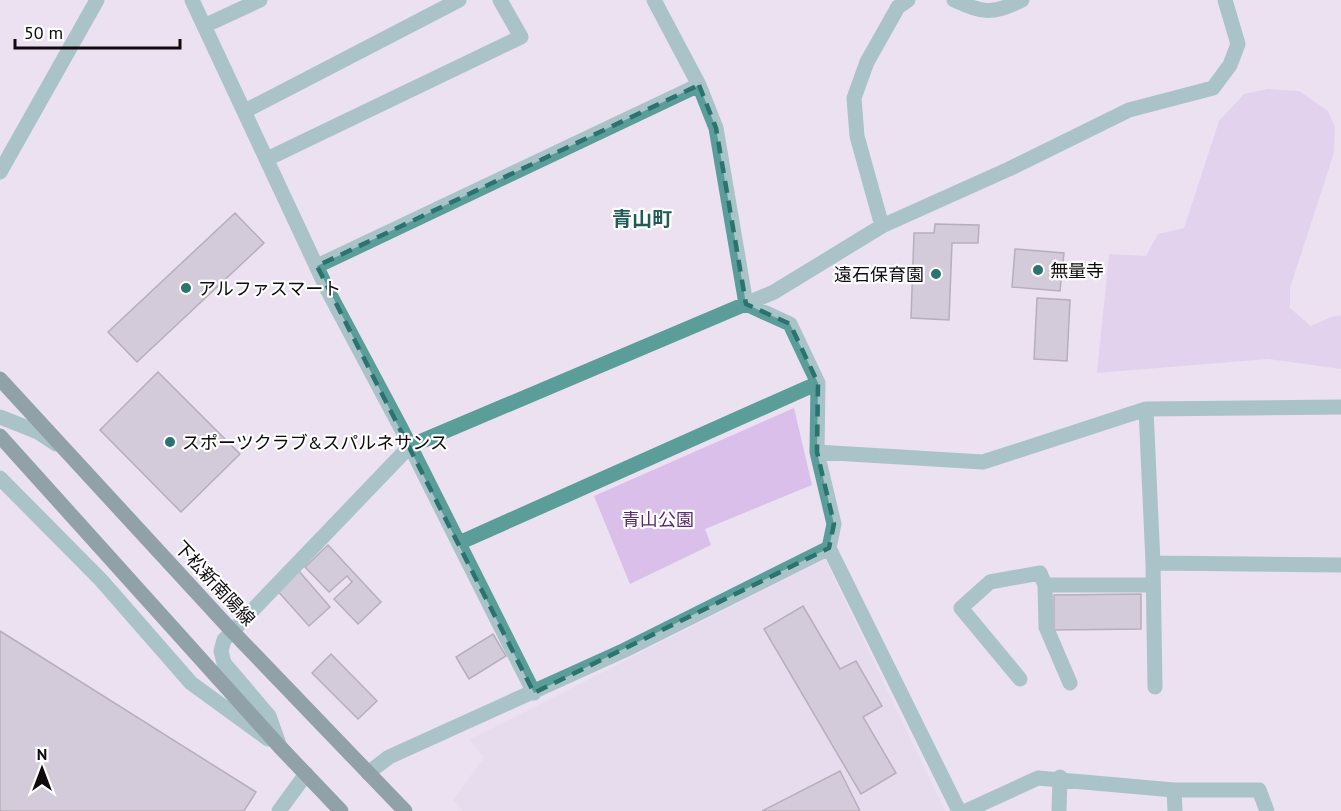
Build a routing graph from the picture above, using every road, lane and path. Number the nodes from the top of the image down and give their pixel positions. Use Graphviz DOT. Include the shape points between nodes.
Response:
graph roads {
  1 [pos="97,0"];
  2 [pos="192,0"];
  3 [pos="260,0"];
  4 [pos="459,0"];
  5 [pos="500,0"];
  6 [pos="654,0"];
  7 [pos="908,0"];
  8 [pos="954,0"];
  9 [pos="1022,0"];
  10 [pos="1225,0"];
  11 [pos="204,26"];
  12 [pos="699,85"];
  13 [pos="245,111"];
  14 [pos="267,159"];
  15 [pos="0,172"];
  16 [pos="882,226"];
  17 [pos="317,266"];
  18 [pos="746,304"];
  19 [pos="0,379"];
  20 [pos="818,383"];
  21 [pos="1341,407"];
  22 [pos="1146,410"];
  23 [pos="0,417"];
  24 [pos="0,436"];
  25 [pos="410,446"];
  26 [pos="817,452"];
  27 [pos="78,462"];
  28 [pos="0,478"];
  29 [pos="459,543"];
  30 [pos="829,548"];
  31 [pos="1153,563"];
  32 [pos="1341,565"];
  33 [pos="1045,585"];
  34 [pos="1153,585"];
  35 [pos="231,630"];
  36 [pos="1020,679"];
  37 [pos="1070,683"];
  38 [pos="1155,687"];
  39 [pos="534,693"];
  40 [pos="280,747"];
  41 [pos="369,773"];
  42 [pos="306,774"];
  43 [pos="1060,779"];
  44 [pos="1174,790"];
  45 [pos="279,811"];
  46 [pos="340,811"];
  47 [pos="405,811"];
  48 [pos="959,811"];
  49 [pos="966,811"];
  50 [pos="1059,811"];
  51 [pos="1175,811"];
  52 [pos="1267,811"];
  1 -- 15 [label="street"];
  2 -- 11 [label="street"];
  3 -- 11 [label="street"];
  4 -- 13 [label="street"];
  5 -- 14 [label="street" via="520,37"];
  6 -- 12 [label="street"];
  7 -- 16 [label="street" via="898,7 867,62 854,98 856,136"];
  8 -- 9 [label="street" via="978,11 1003,10"];
  10 -- 16 [label="street" via="1238,44 1230,65 1213,88 1129,110"];
  11 -- 13 [label="street"];
  12 -- 17 [label="street"];
  12 -- 18 [label="street" via="716,128"];
  13 -- 14 [label="street"];
  14 -- 17 [label="street"];
  16 -- 18 [label="street" via="774,292"];
  17 -- 25 [label="street"];
  18 -- 20 [label="street" via="790,324"];
  18 -- 25 [label="street"];
  19 -- 27 [label="main road, 下松新南陽線"];
  20 -- 26 [label="street"];
  20 -- 29 [label="street"];
  21 -- 22 [label="street"];
  22 -- 26 [label="street" via="983,462"];
  22 -- 31 [label="street"];
  23 -- 27 [label="street" via="38,432"];
  24 -- 40 [label="main road"];
  25 -- 29 [label="street"];
  25 -- 35 [label="street"];
  26 -- 30 [label="street" via="834,524"];
  27 -- 35 [label="main road, 下松新南陽線"];
  28 -- 40 [label="street" via="101,580 191,682"];
  29 -- 39 [label="street"];
  30 -- 39 [label="street"];
  30 -- 48 [label="street"];
  31 -- 32 [label="street"];
  31 -- 34 [label="street"];
  33 -- 34 [label="street"];
  33 -- 36 [label="street" via="1040,573 990,582 961,608"];
  33 -- 37 [label="street" via="1046,627"];
  34 -- 38 [label="street"];
  35 -- 40 [label="street" via="221,651 224,663 269,717"];
  35 -- 41 [label="main road, 下松新南陽線"];
  39 -- 41 [label="street" via="389,757"];
  40 -- 42 [label="main road"];
  41 -- 47 [label="main road, 下松新南陽線"];
  42 -- 45 [label="street"];
  42 -- 46 [label="main road"];
  43 -- 44 [label="street"];
  43 -- 49 [label="street" via="1038,778"];
  43 -- 50 [label="street"];
  44 -- 51 [label="street"];
  44 -- 52 [label="street" via="1259,790"];
}
